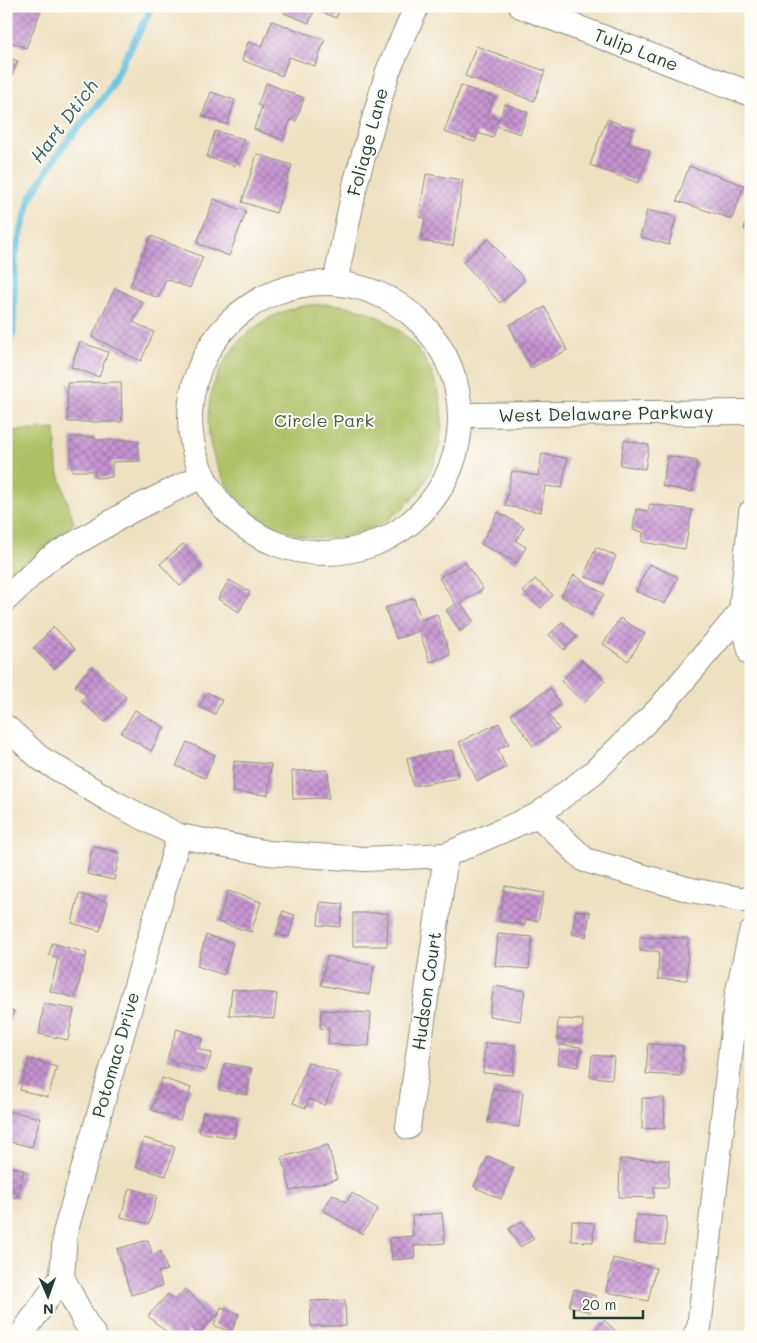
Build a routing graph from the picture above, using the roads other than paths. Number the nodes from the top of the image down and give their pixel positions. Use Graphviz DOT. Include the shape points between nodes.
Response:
graph roads {
  1 [pos="417,6"];
  2 [pos="521,6"];
  3 [pos="751,94"];
  4 [pos="335,283"];
  5 [pos="751,412"];
  6 [pos="461,416"];
  7 [pos="202,476"];
  8 [pos="751,512"];
  9 [pos="6,599"];
  10 [pos="741,612"];
  11 [pos="751,654"];
  12 [pos="6,728"];
  13 [pos="538,815"];
  14 [pos="179,836"];
  15 [pos="446,855"];
  16 [pos="751,901"];
  17 [pos="751,933"];
  18 [pos="408,1127"];
  19 [pos="62,1277"];
  20 [pos="20,1337"];
  21 [pos="95,1337"];
  22 [pos="694,1337"];
  1 -- 4 [label="street, Foliage Lane" via="388,71 356,181"];
  2 -- 3 [label="street, Tulip Lane"];
  4 -- 6 [label="street" via="360,287 383,296 405,308 424,325 451,367"];
  4 -- 7 [label="street" via="284,289 260,299 233,319 206,352 190,401 191,435"];
  5 -- 6 [label="street, West Delaware Parkway"];
  6 -- 7 [label="street" via="456,452 442,486 426,508 390,537 356,550 320,553 283,547 258,535 222,506"];
  7 -- 9 [label="street" via="132,510 47,560"];
  8 -- 10 [label="street"];
  10 -- 11 [label="street"];
  10 -- 13 [label="street" via="659,709 594,772"];
  12 -- 14 [label="street" via="40,758 113,802"];
  13 -- 15 [label="street"];
  13 -- 16 [label="street" via="585,860 691,890"];
  14 -- 15 [label="street" via="268,853 365,858"];
  14 -- 19 [label="street, Potomac Drive" via="65,1233"];
  15 -- 18 [label="street, Hudson Court"];
  17 -- 22 [label="street" via="737,995 699,1328"];
  19 -- 20 [label="street"];
  19 -- 21 [label="street"];
}
